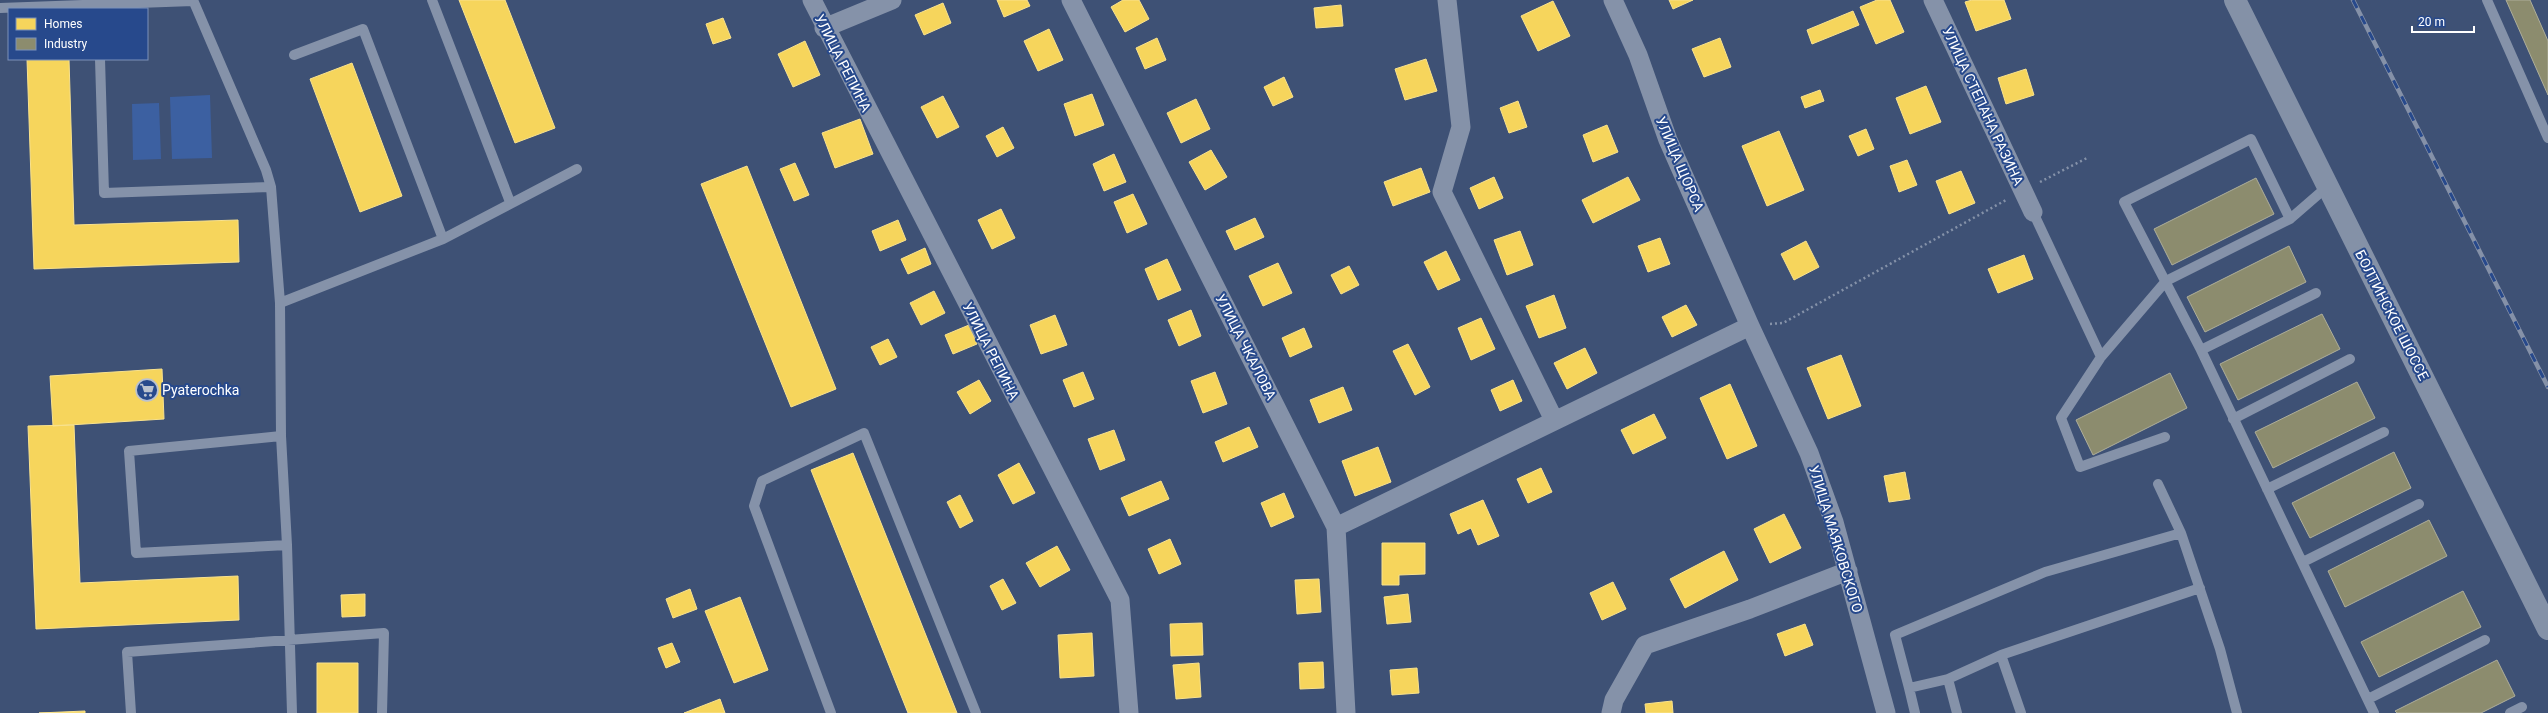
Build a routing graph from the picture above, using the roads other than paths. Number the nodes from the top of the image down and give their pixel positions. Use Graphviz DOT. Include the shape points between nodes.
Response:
graph roads {
  1 [pos="432,0"];
  2 [pos="812,0"];
  3 [pos="892,0"];
  4 [pos="1071,0"];
  5 [pos="1447,0"];
  6 [pos="1613,0"];
  7 [pos="1933,0"];
  8 [pos="2235,0"];
  9 [pos="2487,0"];
  10 [pos="193,1"];
  11 [pos="98,5"];
  12 [pos="0,8"];
  13 [pos="824,28"];
  14 [pos="294,55"];
  15 [pos="100,60"];
  16 [pos="2548,138"];
  17 [pos="577,169"];
  18 [pos="2328,186"];
  19 [pos="271,187"];
  20 [pos="510,202"];
  21 [pos="2033,212"];
  22 [pos="2290,219"];
  23 [pos="443,239"];
  24 [pos="2166,281"];
  25 [pos="2316,293"];
  26 [pos="280,303"];
  27 [pos="1750,326"];
  28 [pos="2201,350"];
  29 [pos="2101,357"];
  30 [pos="2350,359"];
  31 [pos="2232,419"];
  32 [pos="1554,420"];
  33 [pos="2384,432"];
  34 [pos="281,436"];
  35 [pos="2165,437"];
  36 [pos="2158,484"];
  37 [pos="2267,489"];
  38 [pos="2419,504"];
  39 [pos="1336,527"];
  40 [pos="2181,533"];
  41 [pos="287,545"];
  42 [pos="2303,562"];
  43 [pos="1848,571"];
  44 [pos="2200,588"];
  45 [pos="2548,630"];
  46 [pos="290,640"];
  47 [pos="2486,640"];
  48 [pos="2001,655"];
  49 [pos="1948,679"];
  50 [pos="1909,688"];
  51 [pos="2368,699"];
  52 [pos="2522,707"];
  53 [pos="131,713"];
  54 [pos="292,713"];
  55 [pos="382,713"];
  56 [pos="831,713"];
  57 [pos="976,713"];
  58 [pos="1129,713"];
  59 [pos="1346,713"];
  60 [pos="1611,713"];
  61 [pos="1886,713"];
  62 [pos="1916,713"];
  63 [pos="1957,713"];
  64 [pos="2021,713"];
  65 [pos="2237,713"];
  66 [pos="2374,713"];
  67 [pos="2510,713"];
  1 -- 20 [label="lane"];
  2 -- 13 [label="street, УЛИЦА РЕПИНА"];
  3 -- 13 [label="street"];
  4 -- 39 [label="street, УЛИЦА ЧКАЛОВА"];
  5 -- 32 [label="street" via="1461,128 1442,192"];
  6 -- 27 [label="street, УЛИЦА ЩОРСА" via="1638,55 1668,140"];
  7 -- 21 [label="street, УЛИЦА СТЕПАНА РАЗИНА"];
  8 -- 18 [label="main road, БОЛТИНСКОЕ ШОССЕ"];
  9 -- 16 [label="lane"];
  10 -- 11 [label="lane"];
  10 -- 19 [label="lane"];
  11 -- 12 [label="lane"];
  13 -- 58 [label="street, УЛИЦА РЕПИНА" via="1120,600"];
  14 -- 23 [label="lane" via="363,29"];
  15 -- 19 [label="lane" via="104,192"];
  17 -- 20 [label="lane"];
  18 -- 22 [label="lane"];
  18 -- 45 [label="main road, БОЛТИНСКОЕ ШОССЕ"];
  19 -- 26 [label="lane"];
  20 -- 23 [label="lane"];
  21 -- 29 [label="lane"];
  22 -- 24 [label="lane"];
  22 -- 24 [label="lane" via="2251,139 2124,202"];
  23 -- 26 [label="lane"];
  24 -- 28 [label="lane"];
  24 -- 29 [label="lane"];
  25 -- 28 [label="lane"];
  26 -- 34 [label="lane"];
  27 -- 32 [label="street"];
  27 -- 43 [label="street, УЛИЦА МАЯКОВСКОГО" via="1809,453 1834,522"];
  28 -- 31 [label="lane"];
  29 -- 35 [label="lane" via="2060,418 2080,467"];
  30 -- 31 [label="lane"];
  31 -- 37 [label="lane"];
  32 -- 39 [label="street"];
  33 -- 37 [label="lane"];
  34 -- 41 [label="lane"];
  34 -- 41 [label="lane" via="129,451 136,553"];
  36 -- 40 [label="lane"];
  37 -- 42 [label="lane"];
  38 -- 42 [label="lane"];
  39 -- 59 [label="street, УЛИЦА ЧКАЛОВА"];
  40 -- 44 [label="lane"];
  40 -- 50 [label="lane" via="2045,572 1896,636"];
  41 -- 46 [label="lane"];
  42 -- 51 [label="lane"];
  43 -- 60 [label="street" via="1750,609 1645,645 1614,700"];
  43 -- 61 [label="street, УЛИЦА МАЯКОВСКОГО"];
  44 -- 48 [label="lane"];
  44 -- 65 [label="lane"];
  46 -- 53 [label="lane" via="127,652"];
  46 -- 54 [label="lane"];
  46 -- 55 [label="lane" via="384,633"];
  47 -- 51 [label="lane"];
  48 -- 49 [label="lane"];
  48 -- 64 [label="lane"];
  49 -- 50 [label="lane"];
  49 -- 63 [label="lane"];
  50 -- 62 [label="lane"];
  51 -- 66 [label="lane"];
  52 -- 67 [label="lane"];
  56 -- 57 [label="lane" via="754,506 762,481 864,433"];
}
